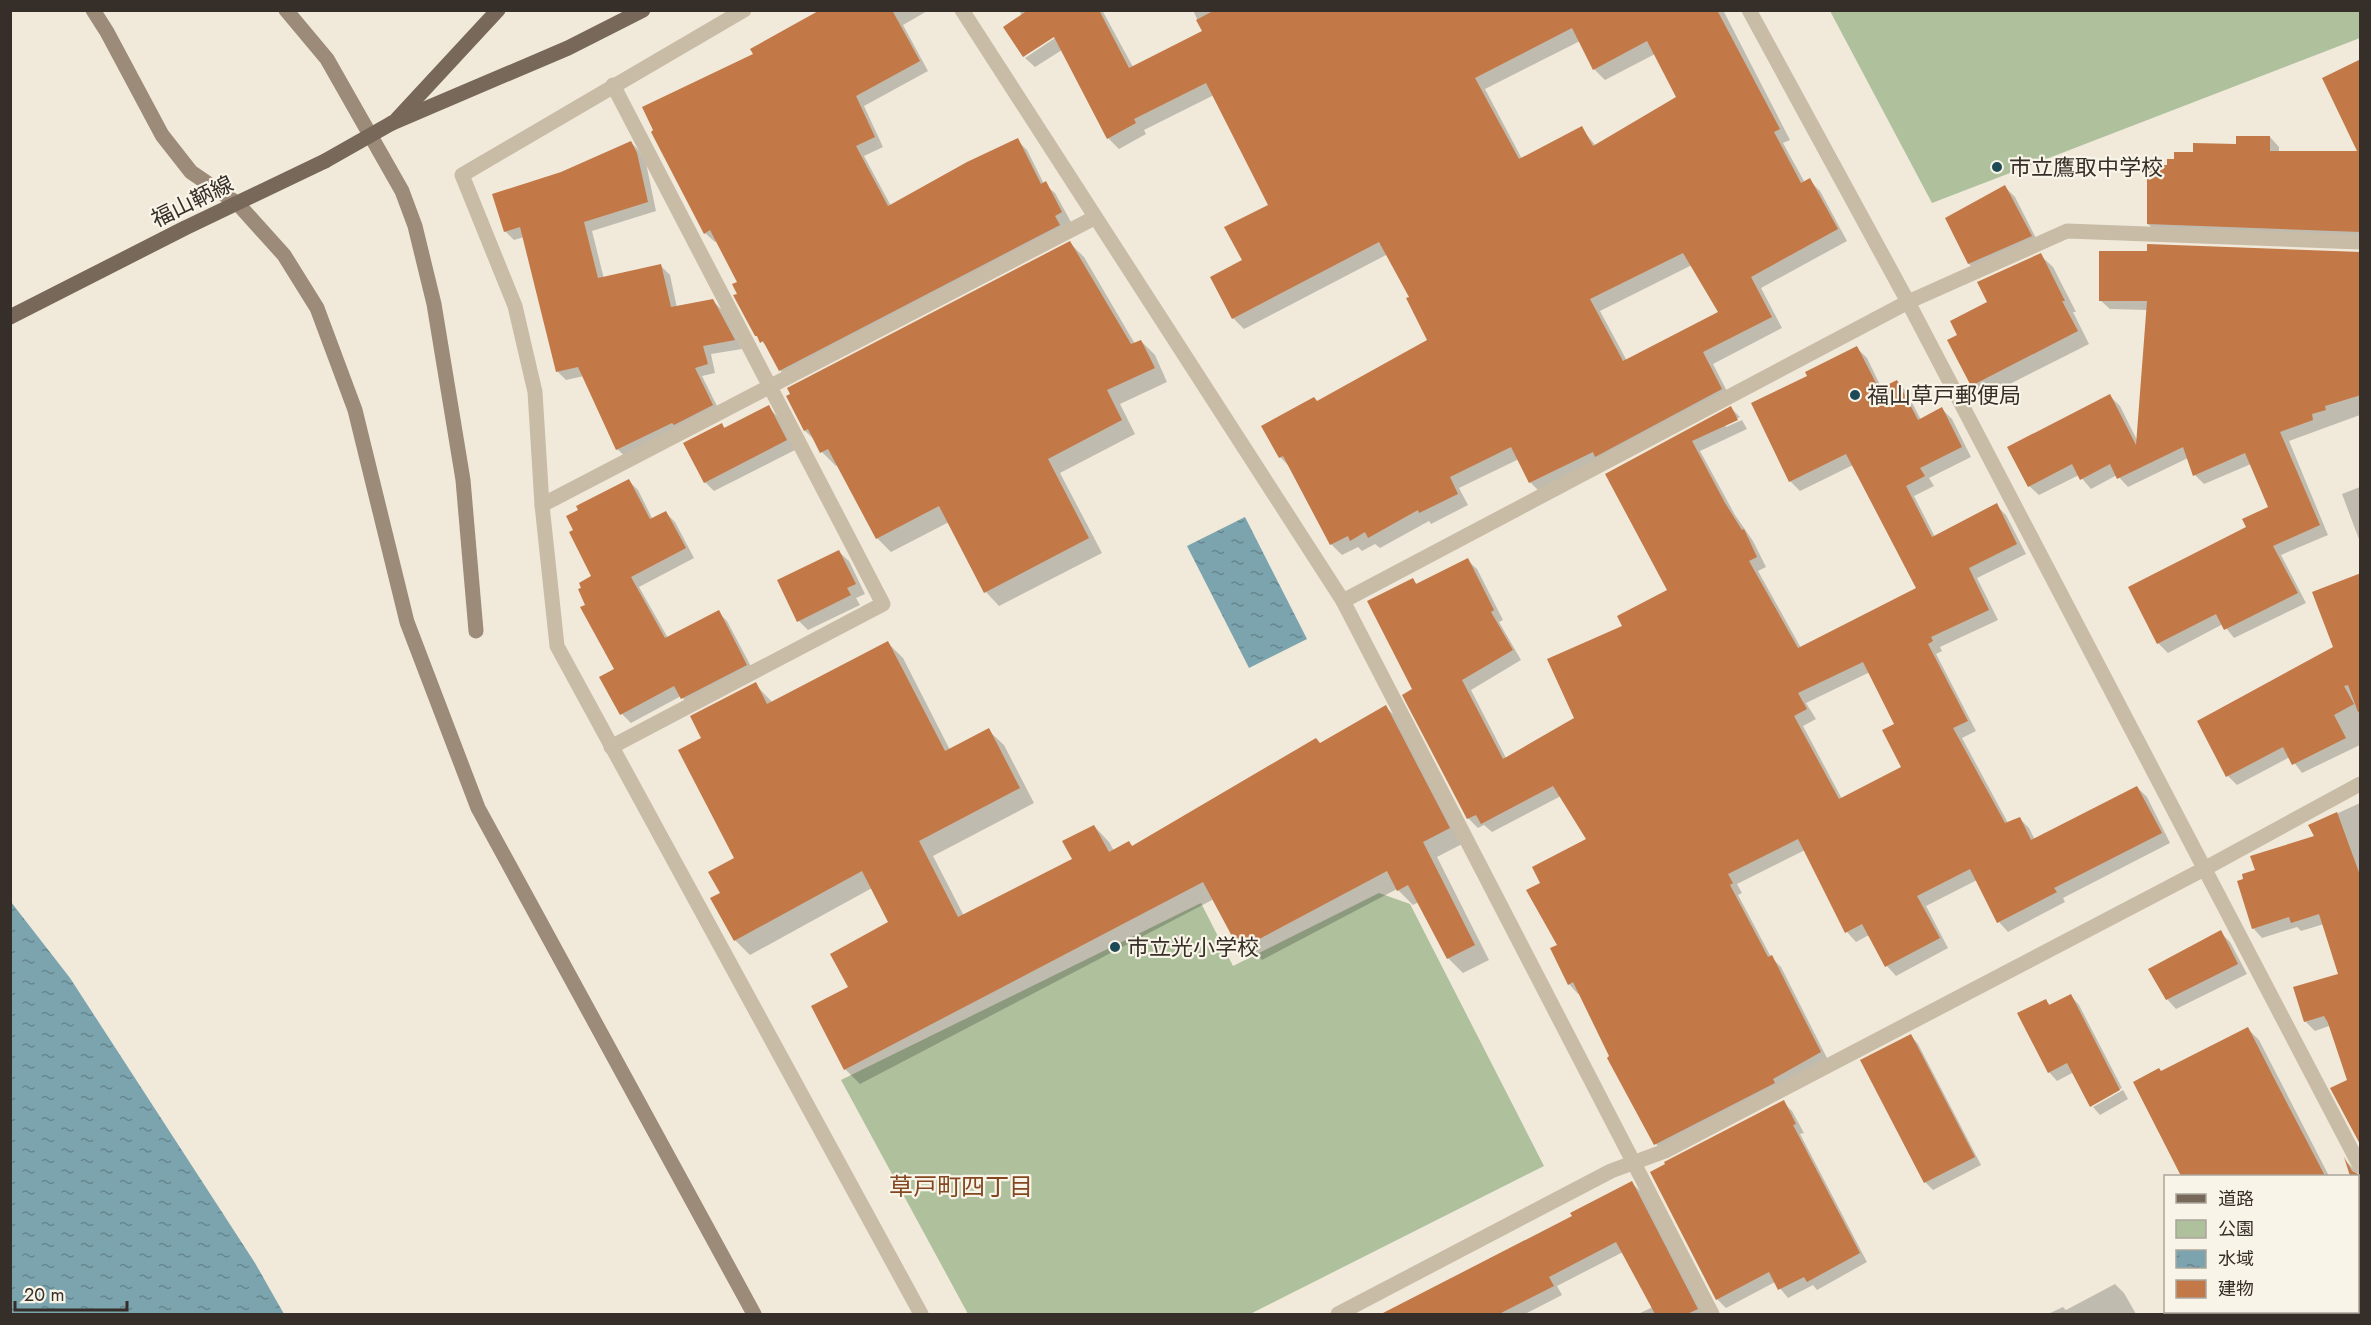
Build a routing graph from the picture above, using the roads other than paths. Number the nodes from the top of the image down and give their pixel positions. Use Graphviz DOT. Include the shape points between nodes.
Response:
graph roads {
  1 [pos="93,10"];
  2 [pos="286,10"];
  3 [pos="498,10"];
  4 [pos="643,10"];
  5 [pos="744,10"];
  6 [pos="962,10"];
  7 [pos="1749,10"];
  8 [pos="613,85"];
  9 [pos="392,123"];
  10 [pos="238,204"];
  11 [pos="1094,218"];
  12 [pos="2361,242"];
  13 [pos="1908,302"];
  14 [pos="10,317"];
  15 [pos="770,387"];
  16 [pos="542,505"];
  17 [pos="1343,601"];
  18 [pos="476,631"];
  19 [pos="611,747"];
  20 [pos="2361,784"];
  21 [pos="2204,869"];
  22 [pos="1632,1163"];
  23 [pos="2361,1166"];
  24 [pos="754,1314"];
  25 [pos="921,1314"];
  26 [pos="1338,1314"];
  27 [pos="1712,1314"];
  1 -- 10 [label="street" via="162,135 191,172"];
  2 -- 18 [label="street" via="327,59 402,191 415,226 434,304 463,480"];
  3 -- 9 [label="main road, 福山鞆線"];
  4 -- 9 [label="main road, 福山鞆線" via="568,48"];
  5 -- 8 [label="street"];
  6 -- 11 [label="street"];
  7 -- 13 [label="street"];
  8 -- 15 [label="street"];
  8 -- 16 [label="street" via="462,175 515,306 535,392"];
  9 -- 10 [label="main road, 福山鞆線, bridge"];
  10 -- 14 [label="main road, 福山鞆線"];
  10 -- 24 [label="street" via="284,255 317,308 356,410 407,622 478,808"];
  11 -- 15 [label="street"];
  11 -- 17 [label="street"];
  12 -- 13 [label="street" via="2067,231"];
  13 -- 17 [label="street"];
  13 -- 21 [label="street"];
  15 -- 16 [label="street"];
  15 -- 19 [label="street" via="883,604"];
  16 -- 19 [label="street" via="557,646"];
  17 -- 22 [label="street"];
  19 -- 25 [label="street"];
  20 -- 21 [label="street"];
  21 -- 22 [label="street" via="1676,1146"];
  21 -- 23 [label="street"];
  22 -- 26 [label="street"];
  22 -- 27 [label="street"];
}
